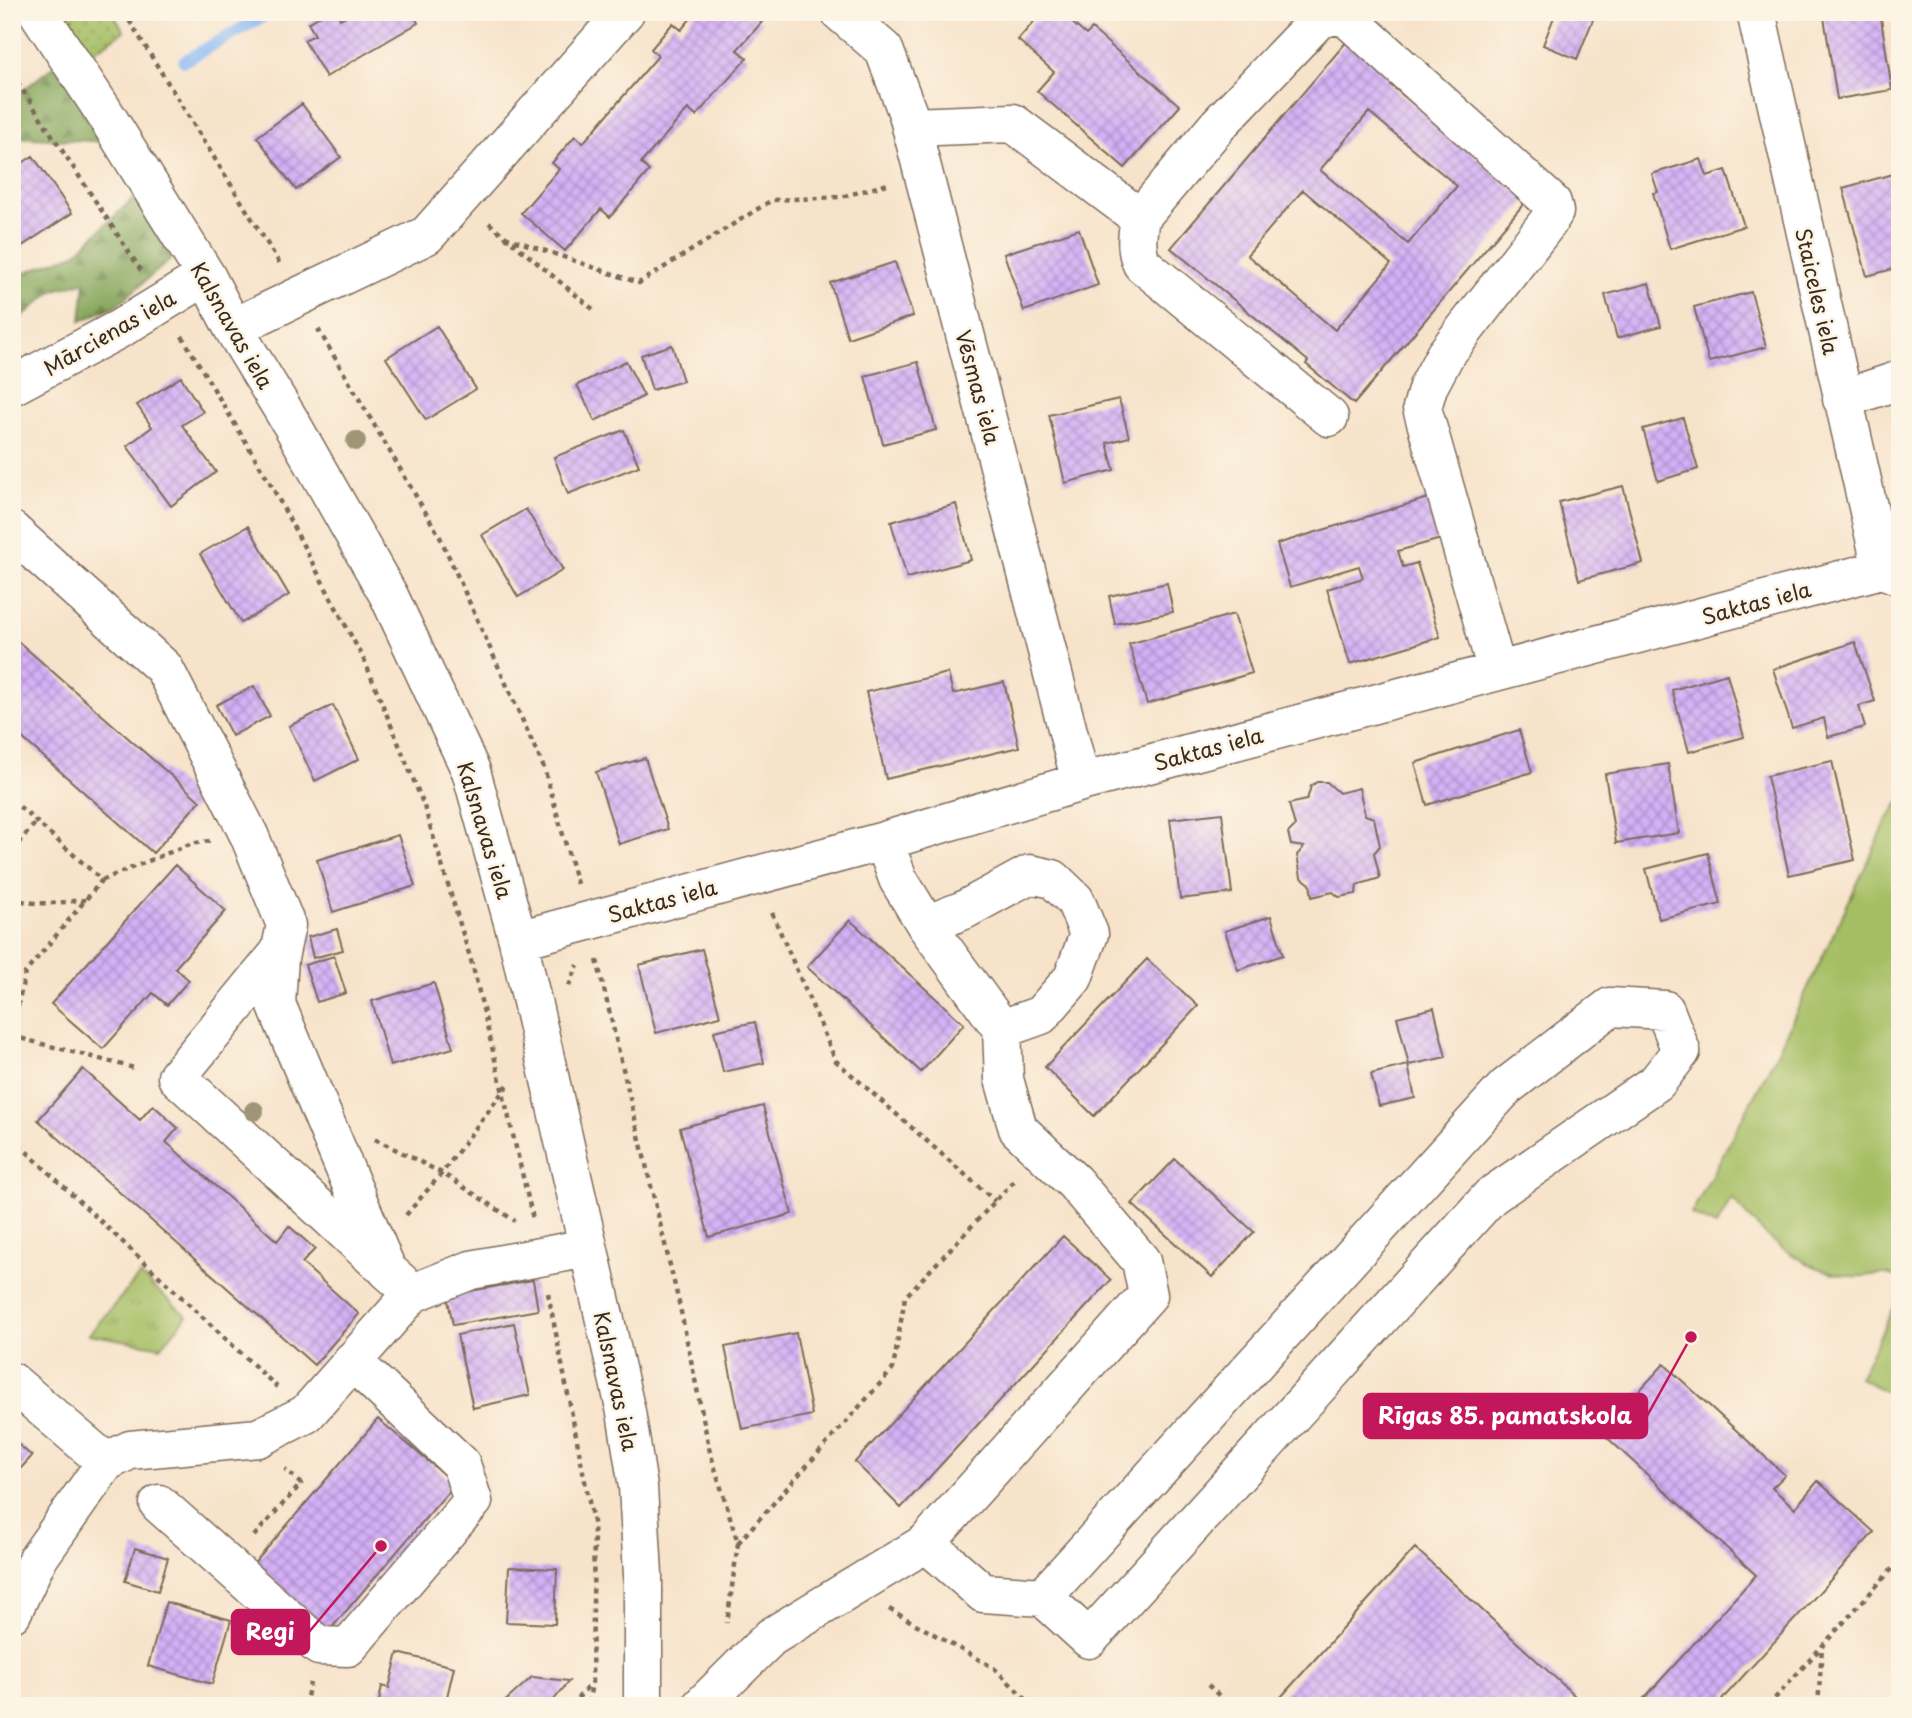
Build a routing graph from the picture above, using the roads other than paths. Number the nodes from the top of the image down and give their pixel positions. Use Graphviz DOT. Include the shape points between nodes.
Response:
graph roads {
  1 [pos="38,12"];
  2 [pos="625,12"];
  3 [pos="840,12"];
  4 [pos="1756,12"];
  5 [pos="911,127"];
  6 [pos="1140,218"];
  7 [pos="206,276"];
  8 [pos="233,328"];
  9 [pos="1900,380"];
  10 [pos="12,386"];
  11 [pos="1842,399"];
  12 [pos="1329,417"];
  13 [pos="12,531"];
  14 [pos="1891,573"];
  15 [pos="1497,671"];
  16 [pos="1081,782"];
  17 [pos="884,841"];
  18 [pos="926,925"];
  19 [pos="518,940"];
  20 [pos="279,953"];
  21 [pos="1002,1030"];
  22 [pos="587,1248"];
  23 [pos="400,1281"];
  24 [pos="352,1361"];
  25 [pos="12,1382"];
  26 [pos="106,1462"];
  27 [pos="159,1504"];
  28 [pos="926,1543"];
  29 [pos="1043,1597"];
  30 [pos="12,1613"];
  31 [pos="643,1706"];
  32 [pos="701,1706"];
  1 -- 7 [label="street, Kalsnavas iela"];
  2 -- 8 [label="street" via="427,235"];
  3 -- 5 [label="street, Vēsmas iela" via="884,50"];
  4 -- 11 [label="street, Staiceles iela"];
  5 -- 6 [label="street" via="1013,123"];
  5 -- 16 [label="street, Vēsmas iela"];
  6 -- 12 [label="street" via="1136,241 1142,264"];
  6 -- 15 [label="street" via="1218,125 1318,20 1334,15 1347,18 1552,203 1554,212 1548,222 1445,355 1422,408"];
  7 -- 8 [label="street, Kalsnavas iela"];
  7 -- 10 [label="street, Mārcienas iela"];
  8 -- 19 [label="street, Kalsnavas iela" via="389,596 471,771"];
  9 -- 11 [label="street"];
  11 -- 14 [label="street, Staiceles iela"];
  13 -- 20 [label="street" via="164,668 249,835 286,925"];
  14 -- 15 [label="street, Saktas iela"];
  15 -- 16 [label="street, Saktas iela"];
  16 -- 17 [label="street, Saktas iela"];
  17 -- 18 [label="street" via="898,879"];
  17 -- 19 [label="street, Saktas iela"];
  18 -- 21 [label="street"];
  18 -- 21 [label="street" via="1030,874 1053,879 1075,900 1089,933 1073,978 1041,1015"];
  19 -- 22 [label="street, Kalsnavas iela"];
  20 -- 23 [label="street" via="276,1004"];
  20 -- 23 [label="street" via="177,1077"];
  21 -- 28 [label="street" via="1004,1080 1018,1129 1074,1182 1141,1261 1148,1295"];
  22 -- 23 [label="street" via="539,1245 471,1270"];
  22 -- 31 [label="street, Kalsnavas iela" via="626,1412 638,1486"];
  23 -- 24 [label="street"];
  24 -- 26 [label="street" via="306,1414 258,1438 130,1450"];
  24 -- 27 [label="street" via="461,1464 472,1501 348,1647 319,1646"];
  25 -- 26 [label="street"];
  26 -- 30 [label="street" via="37,1560"];
  28 -- 29 [label="street" via="983,1593"];
  28 -- 32 [label="street" via="771,1637"];
  29 -- 29 [label="street" via="1506,1087 1610,1007 1665,1010 1681,1051 1657,1082 1491,1196 1089,1639"];
}
